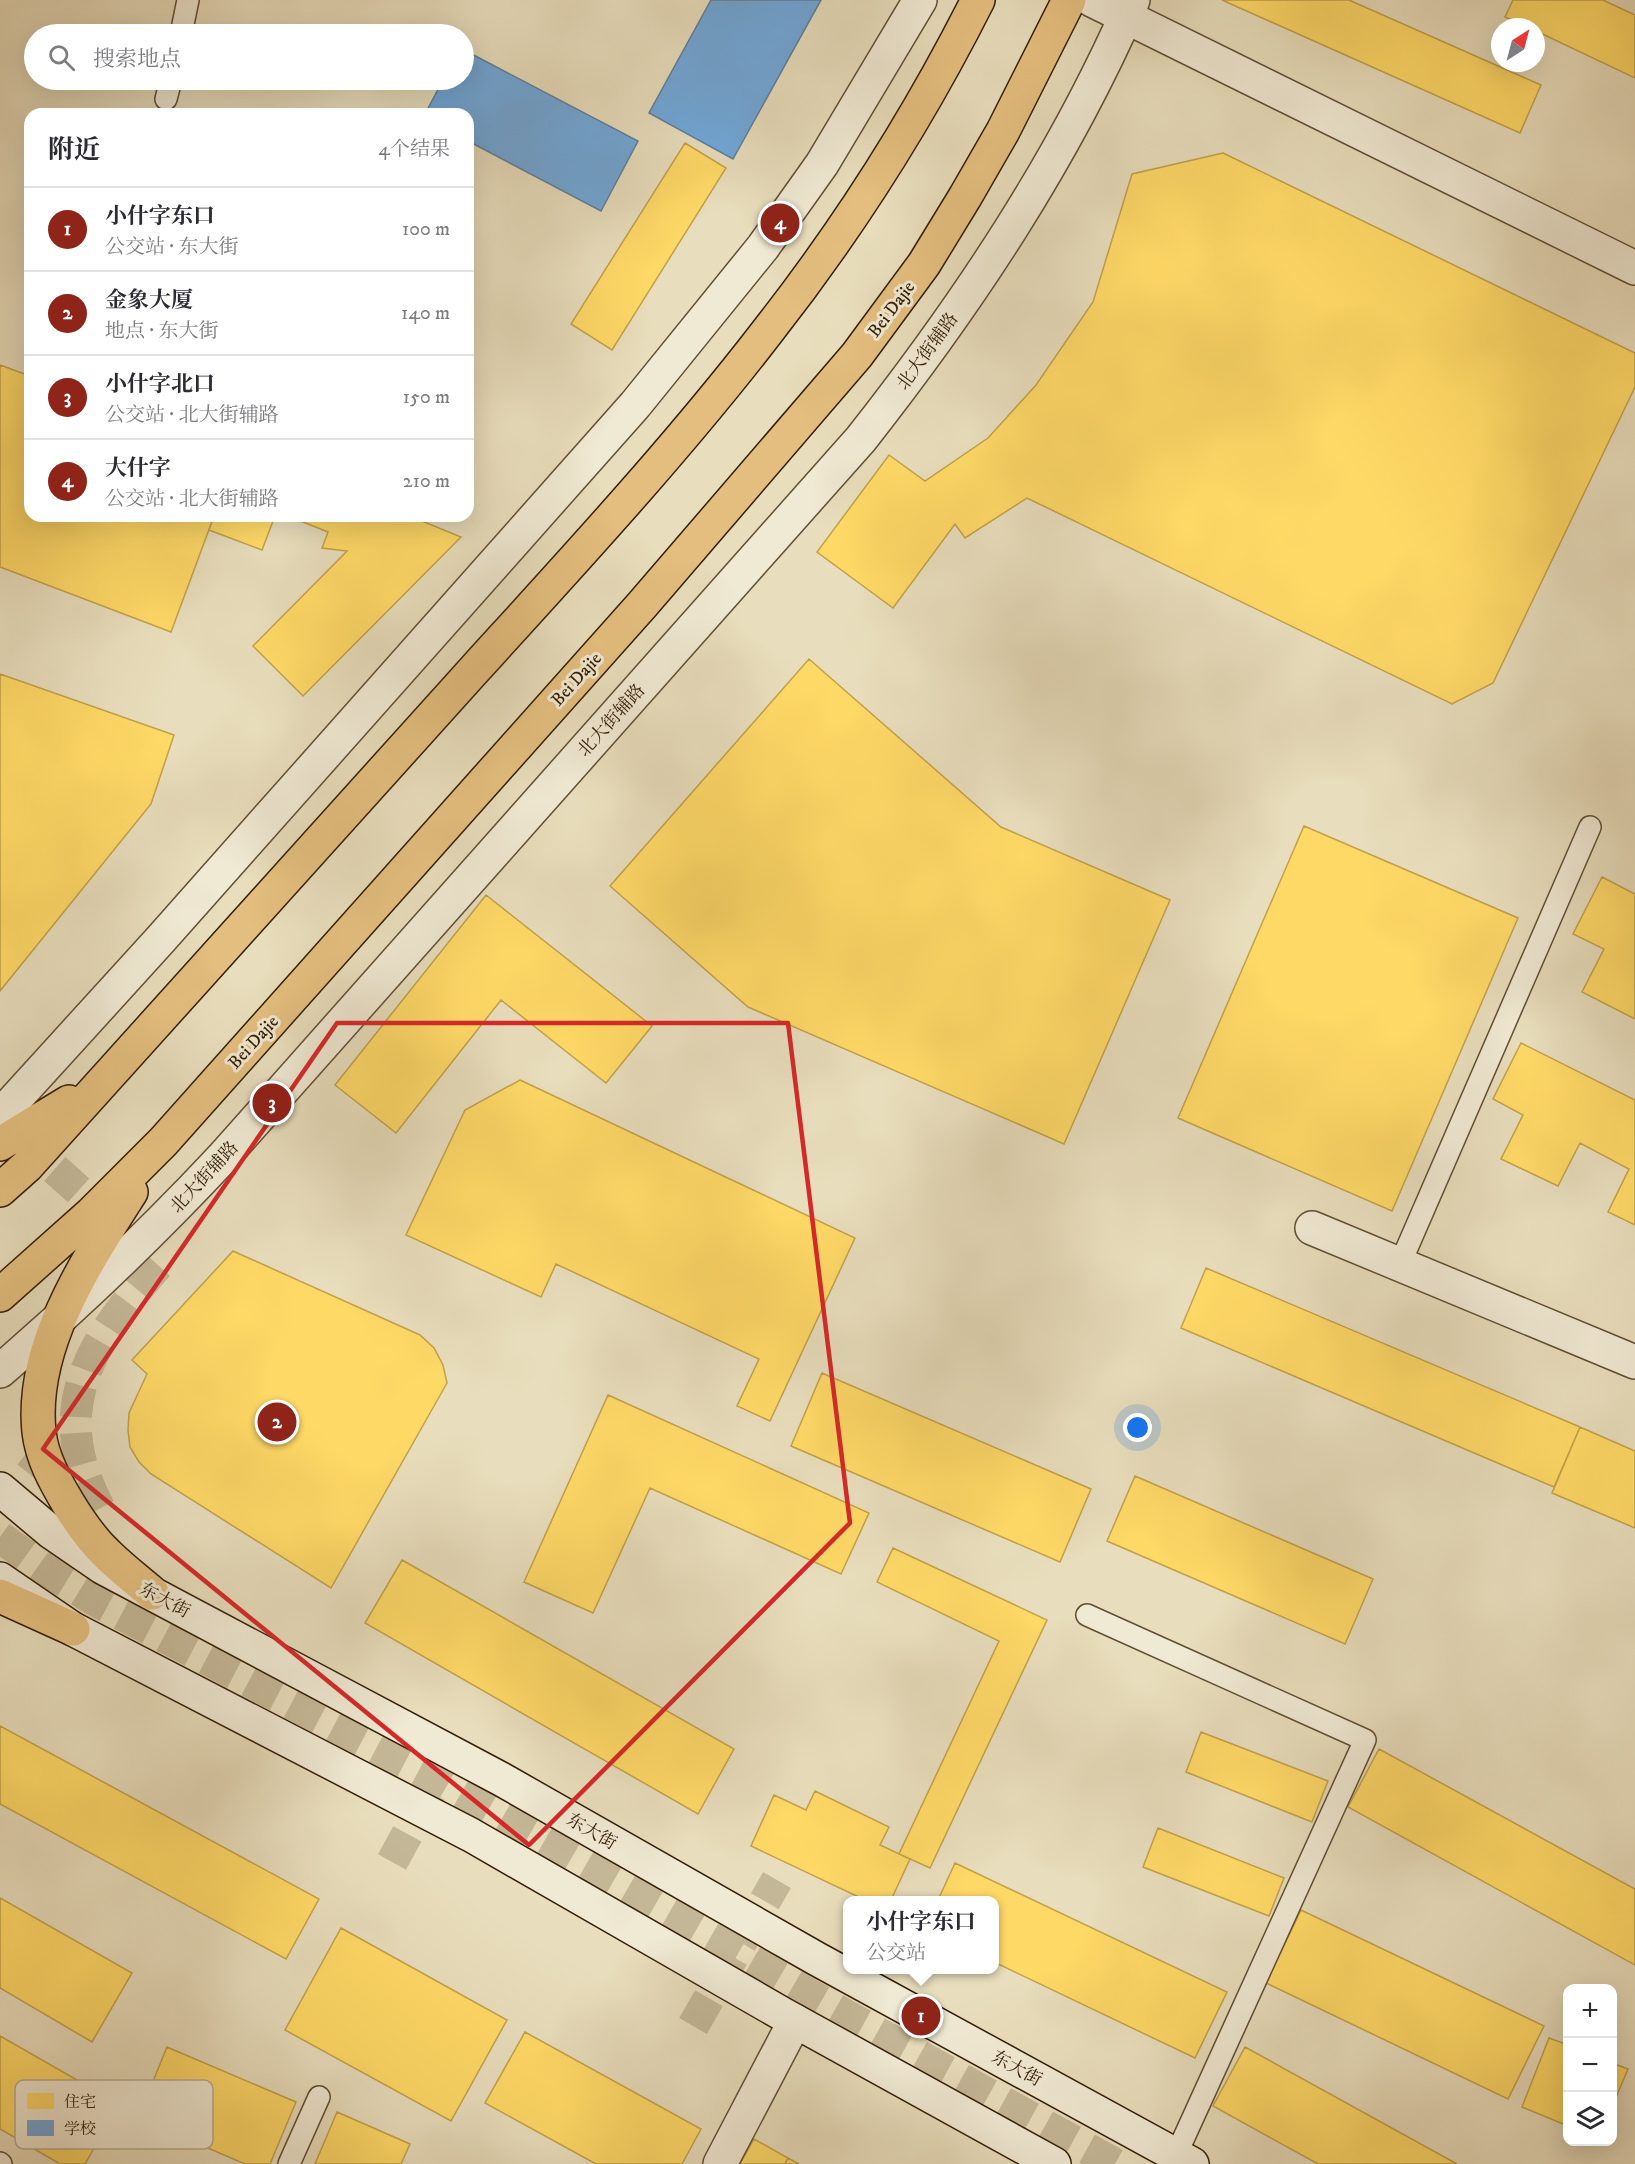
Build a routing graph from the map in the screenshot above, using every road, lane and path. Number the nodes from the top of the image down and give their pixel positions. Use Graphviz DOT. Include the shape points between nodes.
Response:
graph roads {
  1 [pos="188,0"];
  2 [pos="920,0"];
  3 [pos="978,0"];
  4 [pos="1069,0"];
  5 [pos="1092,0"];
  6 [pos="1129,8"];
  7 [pos="183,24"];
  8 [pos="1635,268"];
  9 [pos="1590,827"];
  10 [pos="110,1074"];
  11 [pos="0,1116"];
  12 [pos="164,1142"];
  13 [pos="0,1144"];
  14 [pos="0,1190"];
  15 [pos="1312,1227"];
  16 [pos="1400,1264"];
  17 [pos="0,1294"];
  18 [pos="59,1320"];
  19 [pos="1635,1362"];
  20 [pos="0,1371"];
  21 [pos="0,1489"];
  22 [pos="0,1579"];
  23 [pos="152,1593"];
  24 [pos="0,1596"];
  25 [pos="1087,1615"];
  26 [pos="73,1629"];
  27 [pos="843,1973"];
  28 [pos="844,1974"];
  29 [pos="795,2021"];
  30 [pos="319,2097"];
  31 [pos="1184,2160"];
  32 [pos="290,2164"];
  33 [pos="720,2164"];
  34 [pos="1054,2164"];
  1 -- 7 [label="lane"];
  2 -- 11 [label="street" via="822,164 658,378"];
  3 -- 10 [label="main road" via="874,181 834,243 766,334 560,575"];
  4 -- 12 [label="main road, Bei Dajie" via="965,197 924,264 857,355 642,605"];
  5 -- 6 [label="street"];
  6 -- 8 [label="street"];
  6 -- 18 [label="street, 北大街辅路" via="1102,67 1025,210 918,366 861,439 224,1156 146,1238"];
  9 -- 16 [label="lane"];
  10 -- 13 [label="main road"];
  10 -- 14 [label="main road" via="27,1166"];
  12 -- 17 [label="main road, Bei Dajie" via="92,1213"];
  12 -- 18 [label="main road" via="109,1226"];
  15 -- 16 [label="street"];
  16 -- 19 [label="street"];
  18 -- 20 [label="street, 北大街辅路"];
  18 -- 23 [label="main road" via="38,1398 39,1434 51,1474 77,1518 106,1554"];
  21 -- 23 [label="street, 东大街" via="51,1532"];
  22 -- 26 [label="street"];
  23 -- 27 [label="street, 东大街" via="501,1779"];
  24 -- 26 [label="main road"];
  25 -- 31 [label="lane" via="1365,1740"];
  26 -- 29 [label="street" via="471,1835"];
  28 -- 31 [label="street, 东大街"];
  29 -- 33 [label="street"];
  29 -- 34 [label="street"];
  30 -- 32 [label="lane"];
}
